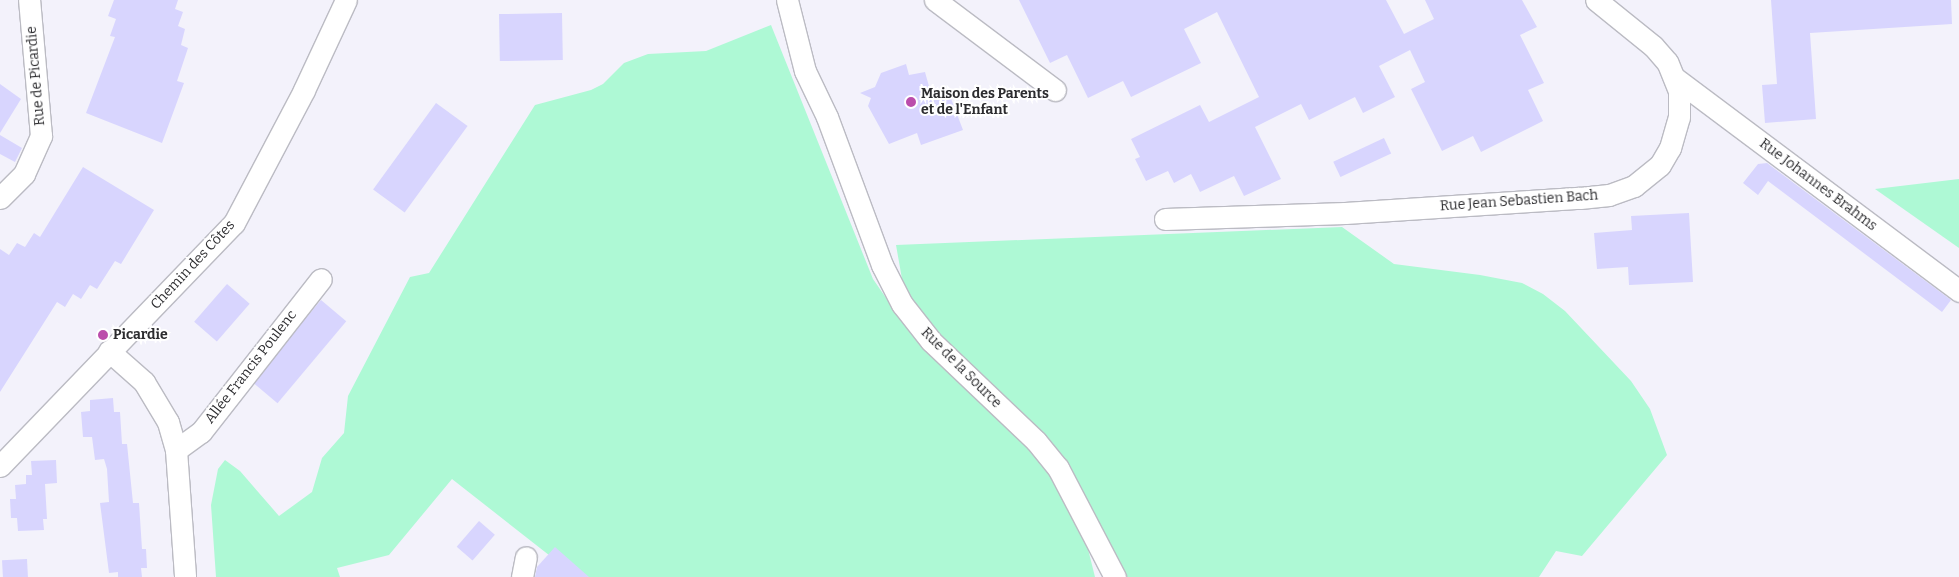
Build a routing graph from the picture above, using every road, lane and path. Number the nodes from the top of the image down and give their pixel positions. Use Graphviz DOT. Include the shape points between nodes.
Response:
graph roads {
  1 [pos="29,0"];
  2 [pos="346,0"];
  3 [pos="787,0"];
  4 [pos="935,0"];
  5 [pos="1596,0"];
  6 [pos="1676,79"];
  7 [pos="1055,90"];
  8 [pos="0,198"];
  9 [pos="1165,219"];
  10 [pos="321,279"];
  11 [pos="1959,291"];
  12 [pos="109,351"];
  13 [pos="176,450"];
  14 [pos="0,466"];
  15 [pos="185,577"];
  16 [pos="1114,577"];
  1 -- 8 [label="street, Rue de Picardie" via="40,136 24,174"];
  2 -- 12 [label="street, Chemin des Côtes" via="304,90 234,224"];
  3 -- 16 [label="street, Rue de la Source" via="805,71 828,117 882,265 902,304 931,341 1036,441 1058,468"];
  4 -- 7 [label="street"];
  5 -- 6 [label="street, Rue Jean Sebastien Bach" via="1653,46"];
  6 -- 9 [label="street, Rue Jean Sebastien Bach" via="1680,110 1670,148 1648,177 1622,192 1580,198 1365,212"];
  6 -- 11 [label="street, Rue Johannes Brahms"];
  10 -- 13 [label="street, Allée Francis Poulenc" via="200,432"];
  12 -- 13 [label="street" via="144,382 157,399"];
  12 -- 14 [label="street, Chemin des Côtes"];
  13 -- 15 [label="street"];
}
